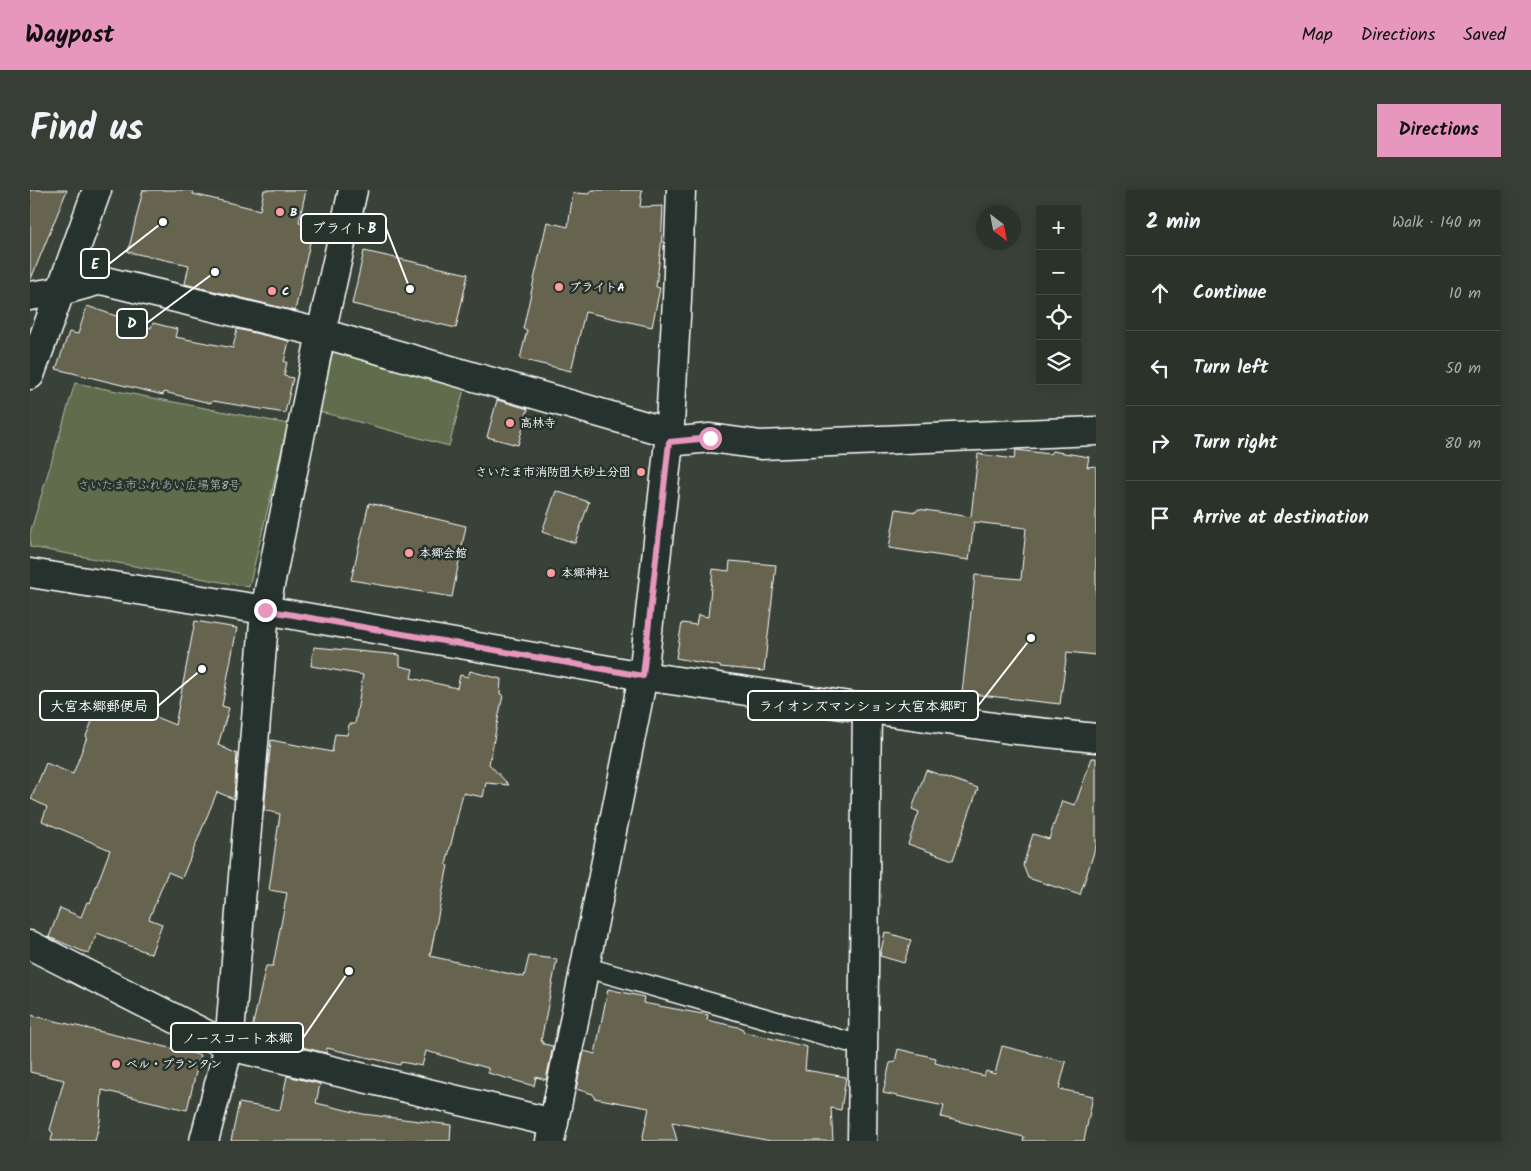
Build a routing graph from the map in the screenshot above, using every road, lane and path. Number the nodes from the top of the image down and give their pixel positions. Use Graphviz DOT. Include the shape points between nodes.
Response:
graph roads {
  1 [pos="97,190"];
  2 [pos="353,190"];
  3 [pos="681,190"];
  4 [pos="61,291"];
  5 [pos="30,296"];
  6 [pos="321,332"];
  7 [pos="30,375"];
  8 [pos="1096,431"];
  9 [pos="669,437"];
  10 [pos="30,572"];
  11 [pos="265,610"];
  12 [pos="643,676"];
  13 [pos="867,708"];
  14 [pos="1096,738"];
  15 [pos="30,945"];
  16 [pos="585,968"];
  17 [pos="229,1046"];
  18 [pos="863,1046"];
  19 [pos="552,1132"];
  20 [pos="204,1141"];
  21 [pos="862,1141"];
  1 -- 4 [label="street"];
  2 -- 6 [label="street"];
  3 -- 9 [label="street"];
  4 -- 5 [label="street"];
  4 -- 6 [label="street" via="101,280"];
  4 -- 7 [label="street"];
  6 -- 9 [label="street"];
  6 -- 11 [label="street"];
  8 -- 9 [label="street" via="760,445 710,438"];
  9 -- 12 [label="street"];
  10 -- 11 [label="street"];
  11 -- 12 [label="street"];
  11 -- 17 [label="street"];
  12 -- 13 [label="street"];
  12 -- 16 [label="street"];
  13 -- 14 [label="street" via="1008,729"];
  13 -- 18 [label="street"];
  15 -- 17 [label="street"];
  16 -- 18 [label="lane"];
  16 -- 19 [label="street"];
  17 -- 19 [label="street"];
  17 -- 20 [label="street"];
  18 -- 21 [label="street"];
}
